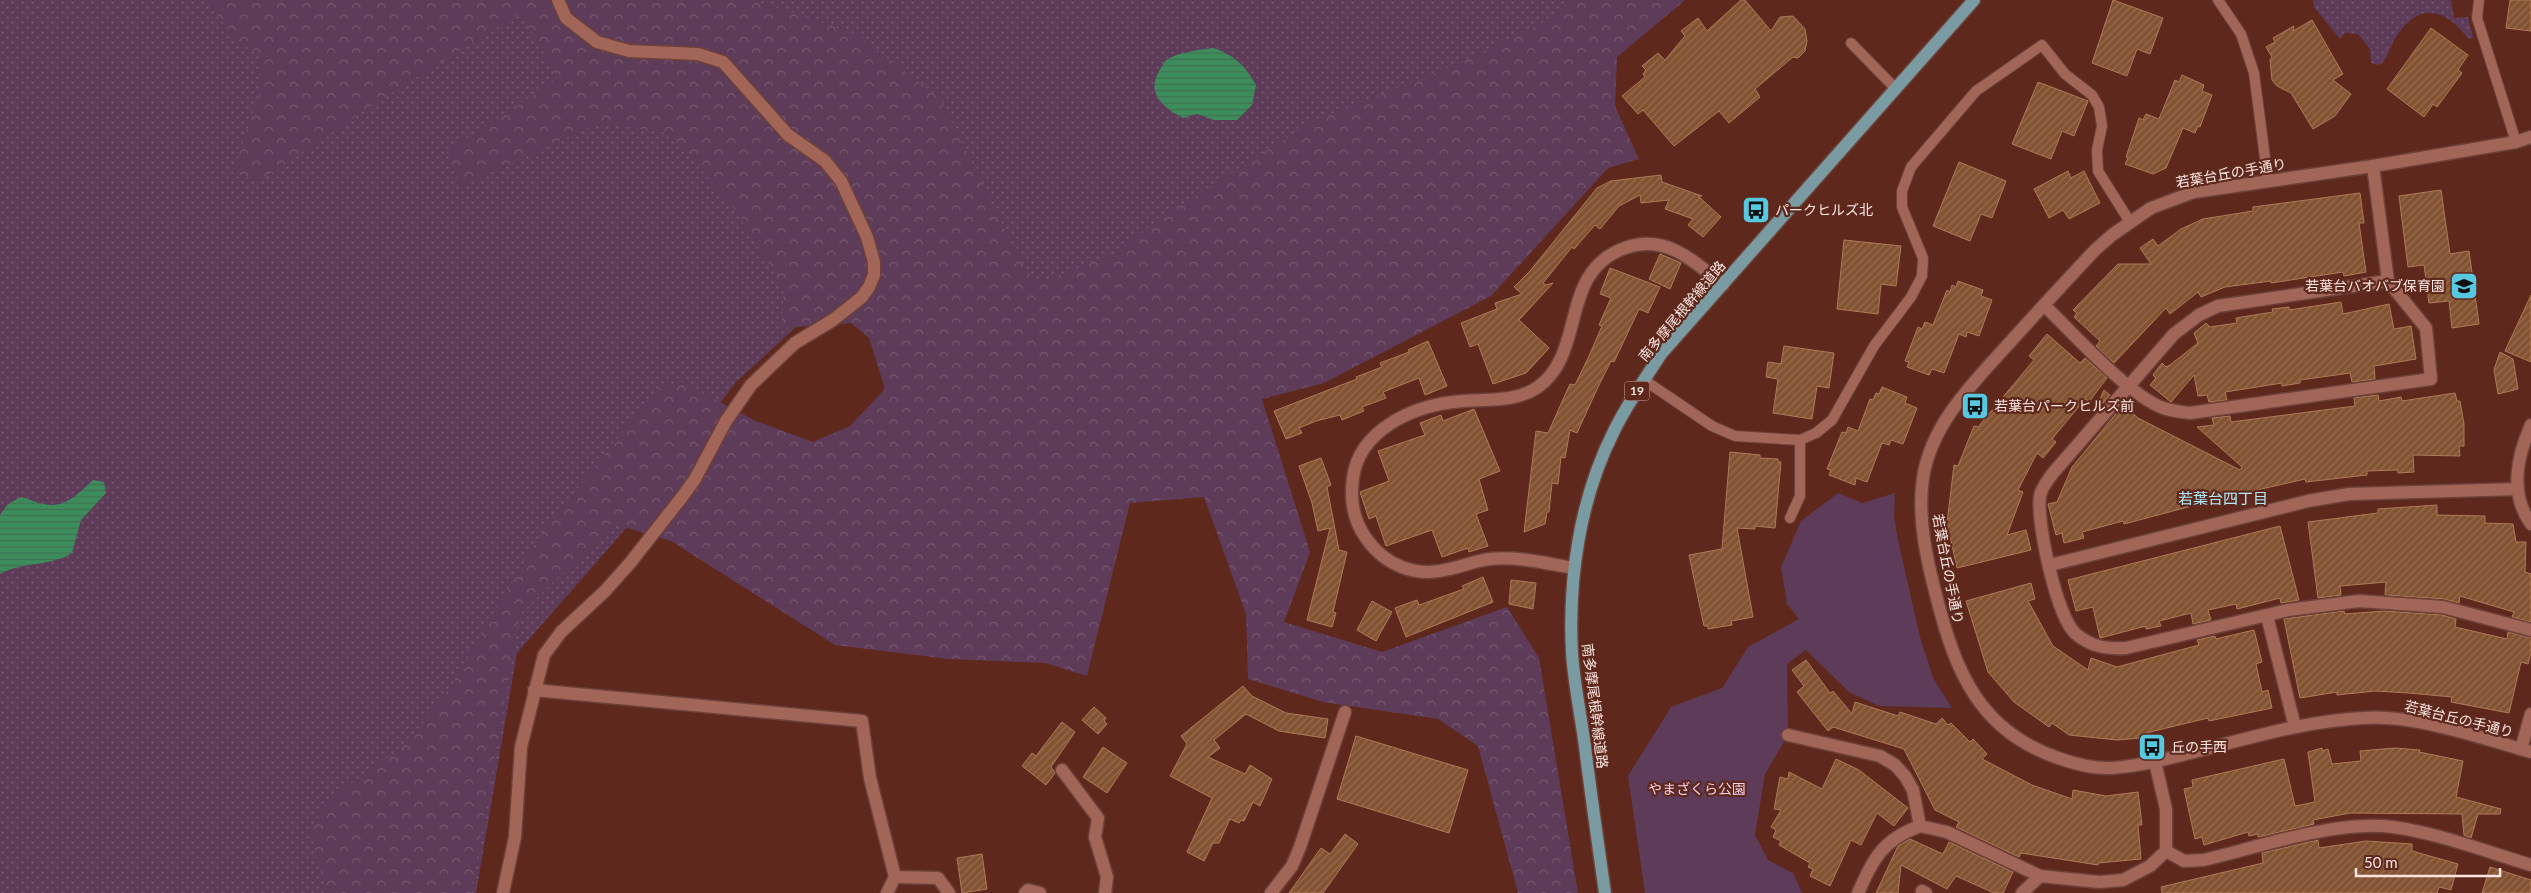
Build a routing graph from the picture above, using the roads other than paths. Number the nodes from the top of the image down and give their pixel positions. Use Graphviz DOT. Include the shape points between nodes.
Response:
graph roads {
  1 [pos="558,0"];
  2 [pos="1974,0"];
  3 [pos="2218,0"];
  4 [pos="2479,0"];
  5 [pos="1851,42"];
  6 [pos="1896,89"];
  7 [pos="2531,137"];
  8 [pos="2516,142"];
  9 [pos="2373,166"];
  10 [pos="2268,181"];
  11 [pos="2130,222"];
  12 [pos="2388,281"];
  13 [pos="1723,285"];
  14 [pos="2044,305"];
  15 [pos="1644,380"];
  16 [pos="2128,385"];
  17 [pos="2531,425"];
  18 [pos="1800,440"];
  19 [pos="2518,489"];
  20 [pos="1790,518"];
  21 [pos="2531,524"];
  22 [pos="2050,565"];
  23 [pos="1574,568"];
  24 [pos="2267,616"];
  25 [pos="2531,630"];
  26 [pos="534,690"];
  27 [pos="1345,712"];
  28 [pos="2531,714"];
  29 [pos="2295,727"];
  30 [pos="1788,735"];
  31 [pos="2526,751"];
  32 [pos="2155,762"];
  33 [pos="1062,770"];
  34 [pos="1920,826"];
  35 [pos="2166,851"];
  36 [pos="2531,865"];
  37 [pos="2040,876"];
  38 [pos="895,877"];
  39 [pos="504,893"];
  40 [pos="887,893"];
  41 [pos="949,893"];
  42 [pos="1025,893"];
  43 [pos="1040,893"];
  44 [pos="1105,893"];
  45 [pos="1271,893"];
  46 [pos="1605,893"];
  47 [pos="1858,893"];
  48 [pos="2022,893"];
  1 -- 26 [label="street" via="566,18 597,42 629,51 698,54 723,62 788,135 825,161 841,181 867,237 874,268 870,288 862,297 833,320 795,343 751,385 726,420 682,497 630,563 544,655"];
  2 -- 6 [label="main road, 南多摩尾根幹線道路 / 19"];
  3 -- 10 [label="lane" via="2241,34 2254,74"];
  4 -- 8 [label="lane" via="2477,18"];
  5 -- 6 [label="lane"];
  6 -- 13 [label="main road, 南多摩尾根幹線道路 / 19"];
  7 -- 8 [label="street, 若葉台丘の手通り"];
  8 -- 9 [label="street, 若葉台丘の手通り"];
  9 -- 10 [label="street, 若葉台丘の手通り"];
  9 -- 12 [label="street"];
  10 -- 11 [label="street, 若葉台丘の手通り" via="2194,192 2151,208"];
  11 -- 14 [label="street, 若葉台丘の手通り" via="2095,250"];
  11 -- 18 [label="lane" via="2098,171 2097,150 2102,126 2099,107 2092,95 2064,74 2042,45 1976,91 1910,167 1902,191 1902,207 1923,258 1922,276 1911,297 1874,346 1832,420 1816,433"];
  12 -- 16 [label="street" via="2218,306 2198,315 2174,334"];
  12 -- 16 [label="street" via="2426,328 2431,379 2190,413 2162,408"];
  13 -- 15 [label="main road, 南多摩尾根幹線道路 / 19" via="1661,354"];
  13 -- 23 [label="street" via="1686,254 1666,246 1645,244 1609,254 1591,270 1582,287 1561,359 1538,387 1522,395 1434,405 1384,426 1366,444 1354,468 1350,493 1355,517 1366,538 1381,555 1402,568 1425,572 1448,570 1493,558"];
  14 -- 16 [label="street"];
  14 -- 32 [label="street, 若葉台丘の手通り" via="1969,388 1946,419 1932,446 1923,477 1920,509 1935,592 1947,640 1966,684 1983,709 2018,740 2044,753 2092,767 2111,768"];
  15 -- 18 [label="lane" via="1723,432 1735,436"];
  15 -- 23 [label="main road, 南多摩尾根幹線道路 / 19" via="1613,432 1601,460"];
  16 -- 22 [label="street" via="2053,473 2040,494 2039,514"];
  17 -- 19 [label="street" via="2517,462"];
  18 -- 20 [label="lane" via="1800,496"];
  19 -- 21 [label="street"];
  19 -- 22 [label="street" via="2349,494 2308,501"];
  22 -- 24 [label="street" via="2059,605 2067,622 2088,643 2107,649 2126,648"];
  23 -- 46 [label="main road, 南多摩尾根幹線道路 / 19" via="1572,654"];
  24 -- 25 [label="street" via="2336,603 2381,601 2443,607"];
  24 -- 29 [label="street"];
  26 -- 38 [label="street" via="862,721 870,778"];
  26 -- 39 [label="street" via="521,747 515,837"];
  27 -- 45 [label="street" via="1300,847 1292,866"];
  28 -- 31 [label="street"];
  29 -- 31 [label="street, 若葉台丘の手通り" via="2357,718 2395,718"];
  29 -- 32 [label="street, 若葉台丘の手通り"];
  30 -- 34 [label="street" via="1880,756 1905,776 1913,790"];
  32 -- 35 [label="street" via="2166,809"];
  33 -- 44 [label="street" via="1098,818 1095,837 1107,877"];
  34 -- 37 [label="street" via="1947,832"];
  34 -- 47 [label="street" via="1890,840 1876,855"];
  35 -- 36 [label="street" via="2184,861 2204,860 2341,828 2385,826 2420,832"];
  35 -- 37 [label="street" via="2150,866 2123,880 2099,882"];
  37 -- 48 [label="street"];
  38 -- 40 [label="street"];
  38 -- 41 [label="street" via="938,878"];
  42 -- 43 [label="street" via="1028,890"];
}
